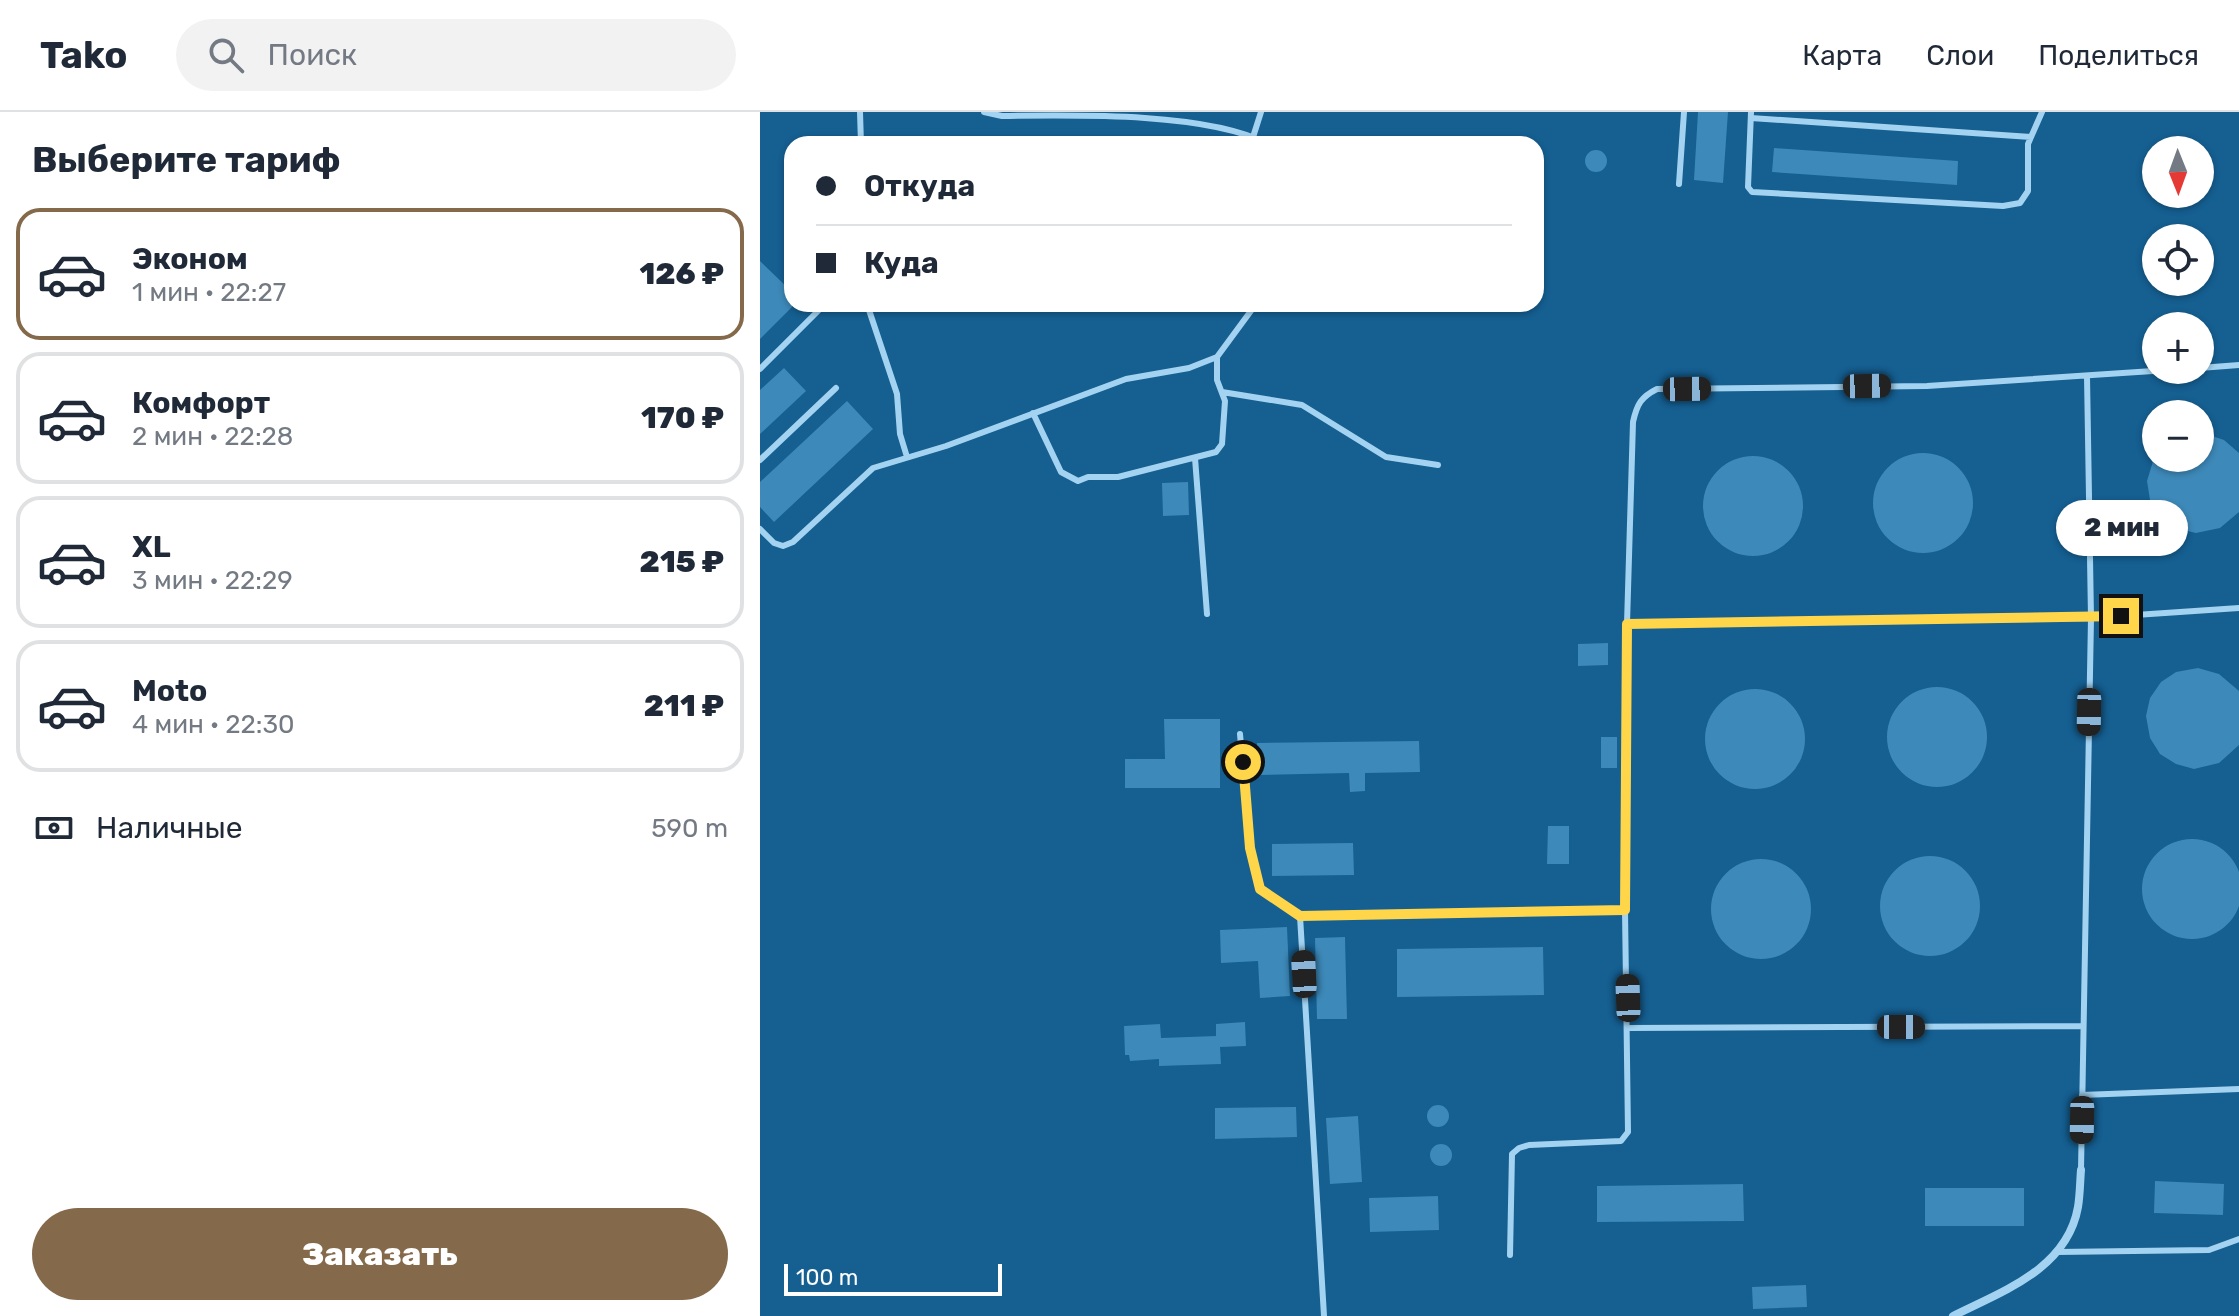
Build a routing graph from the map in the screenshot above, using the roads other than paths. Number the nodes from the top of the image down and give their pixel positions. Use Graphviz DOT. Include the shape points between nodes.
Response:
graph roads {
  1 [pos="860,112"];
  2 [pos="984,112"];
  3 [pos="1261,112"];
  4 [pos="1684,112"];
  5 [pos="2042,112"];
  6 [pos="1751,115"];
  7 [pos="1254,134"];
  8 [pos="861,136"];
  9 [pos="1257,136"];
  10 [pos="2031,137"];
  11 [pos="1679,184"];
  12 [pos="817,312"];
  13 [pos="870,312"];
  14 [pos="1250,312"];
  15 [pos="1217,357"];
  16 [pos="2239,365"];
  17 [pos="2214,367"];
  18 [pos="760,369"];
  19 [pos="2142,372"];
  20 [pos="2087,376"];
  21 [pos="836,388"];
  22 [pos="1222,392"];
  23 [pos="1033,413"];
  24 [pos="907,457"];
  25 [pos="1195,458"];
  26 [pos="760,460"];
  27 [pos="1438,465"];
  28 [pos="760,529"];
  29 [pos="2239,608"];
  30 [pos="1207,614"];
  31 [pos="2091,618"];
  32 [pos="1627,624"];
  33 [pos="1240,734"];
  34 [pos="1625,910"];
  35 [pos="1300,916"];
  36 [pos="2083,1026"];
  37 [pos="1629,1028"];
  38 [pos="2239,1089"];
  39 [pos="2082,1095"];
  40 [pos="2081,1170"];
  41 [pos="2239,1239"];
  42 [pos="2057,1252"];
  43 [pos="1510,1255"];
  44 [pos="1324,1316"];
  45 [pos="1953,1316"];
  1 -- 8 [label="lane"];
  2 -- 7 [label="lane" via="1160,116 1222,122"];
  3 -- 7 [label="lane"];
  4 -- 11 [label="lane"];
  5 -- 10 [label="lane"];
  6 -- 10 [label="lane"];
  6 -- 10 [label="lane" via="1752,192 2020,203 2028,191"];
  7 -- 9 [label="lane"];
  12 -- 18 [label="lane"];
  13 -- 24 [label="lane" via="897,394"];
  14 -- 15 [label="lane"];
  15 -- 22 [label="lane"];
  15 -- 23 [label="lane" via="1189,368 1126,379"];
  16 -- 17 [label="lane"];
  19 -- 20 [label="lane"];
  20 -- 31 [label="lane"];
  20 -- 32 [label="lane" via="1927,386 1657,389 1643,396 1633,422"];
  21 -- 26 [label="lane"];
  22 -- 25 [label="lane" via="1222,444 1216,452"];
  22 -- 27 [label="lane" via="1302,405 1386,457"];
  23 -- 24 [label="lane"];
  23 -- 25 [label="lane" via="1061,472 1078,481"];
  24 -- 28 [label="lane" via="873,468 793,542 774,543"];
  25 -- 30 [label="lane"];
  29 -- 31 [label="lane"];
  31 -- 32 [label="lane"];
  31 -- 36 [label="lane"];
  32 -- 34 [label="lane"];
  33 -- 35 [label="lane" via="1250,848 1260,889"];
  34 -- 35 [label="lane"];
  34 -- 37 [label="lane"];
  35 -- 44 [label="lane"];
  36 -- 37 [label="lane"];
  36 -- 39 [label="lane"];
  37 -- 43 [label="lane" via="1628,1132 1621,1141 1529,1145 1512,1154"];
  38 -- 39 [label="lane"];
  39 -- 40 [label="lane"];
  40 -- 42 [label="street" via="2078,1209"];
  41 -- 42 [label="lane" via="2209,1250"];
  42 -- 45 [label="street" via="2032,1275"];
}
